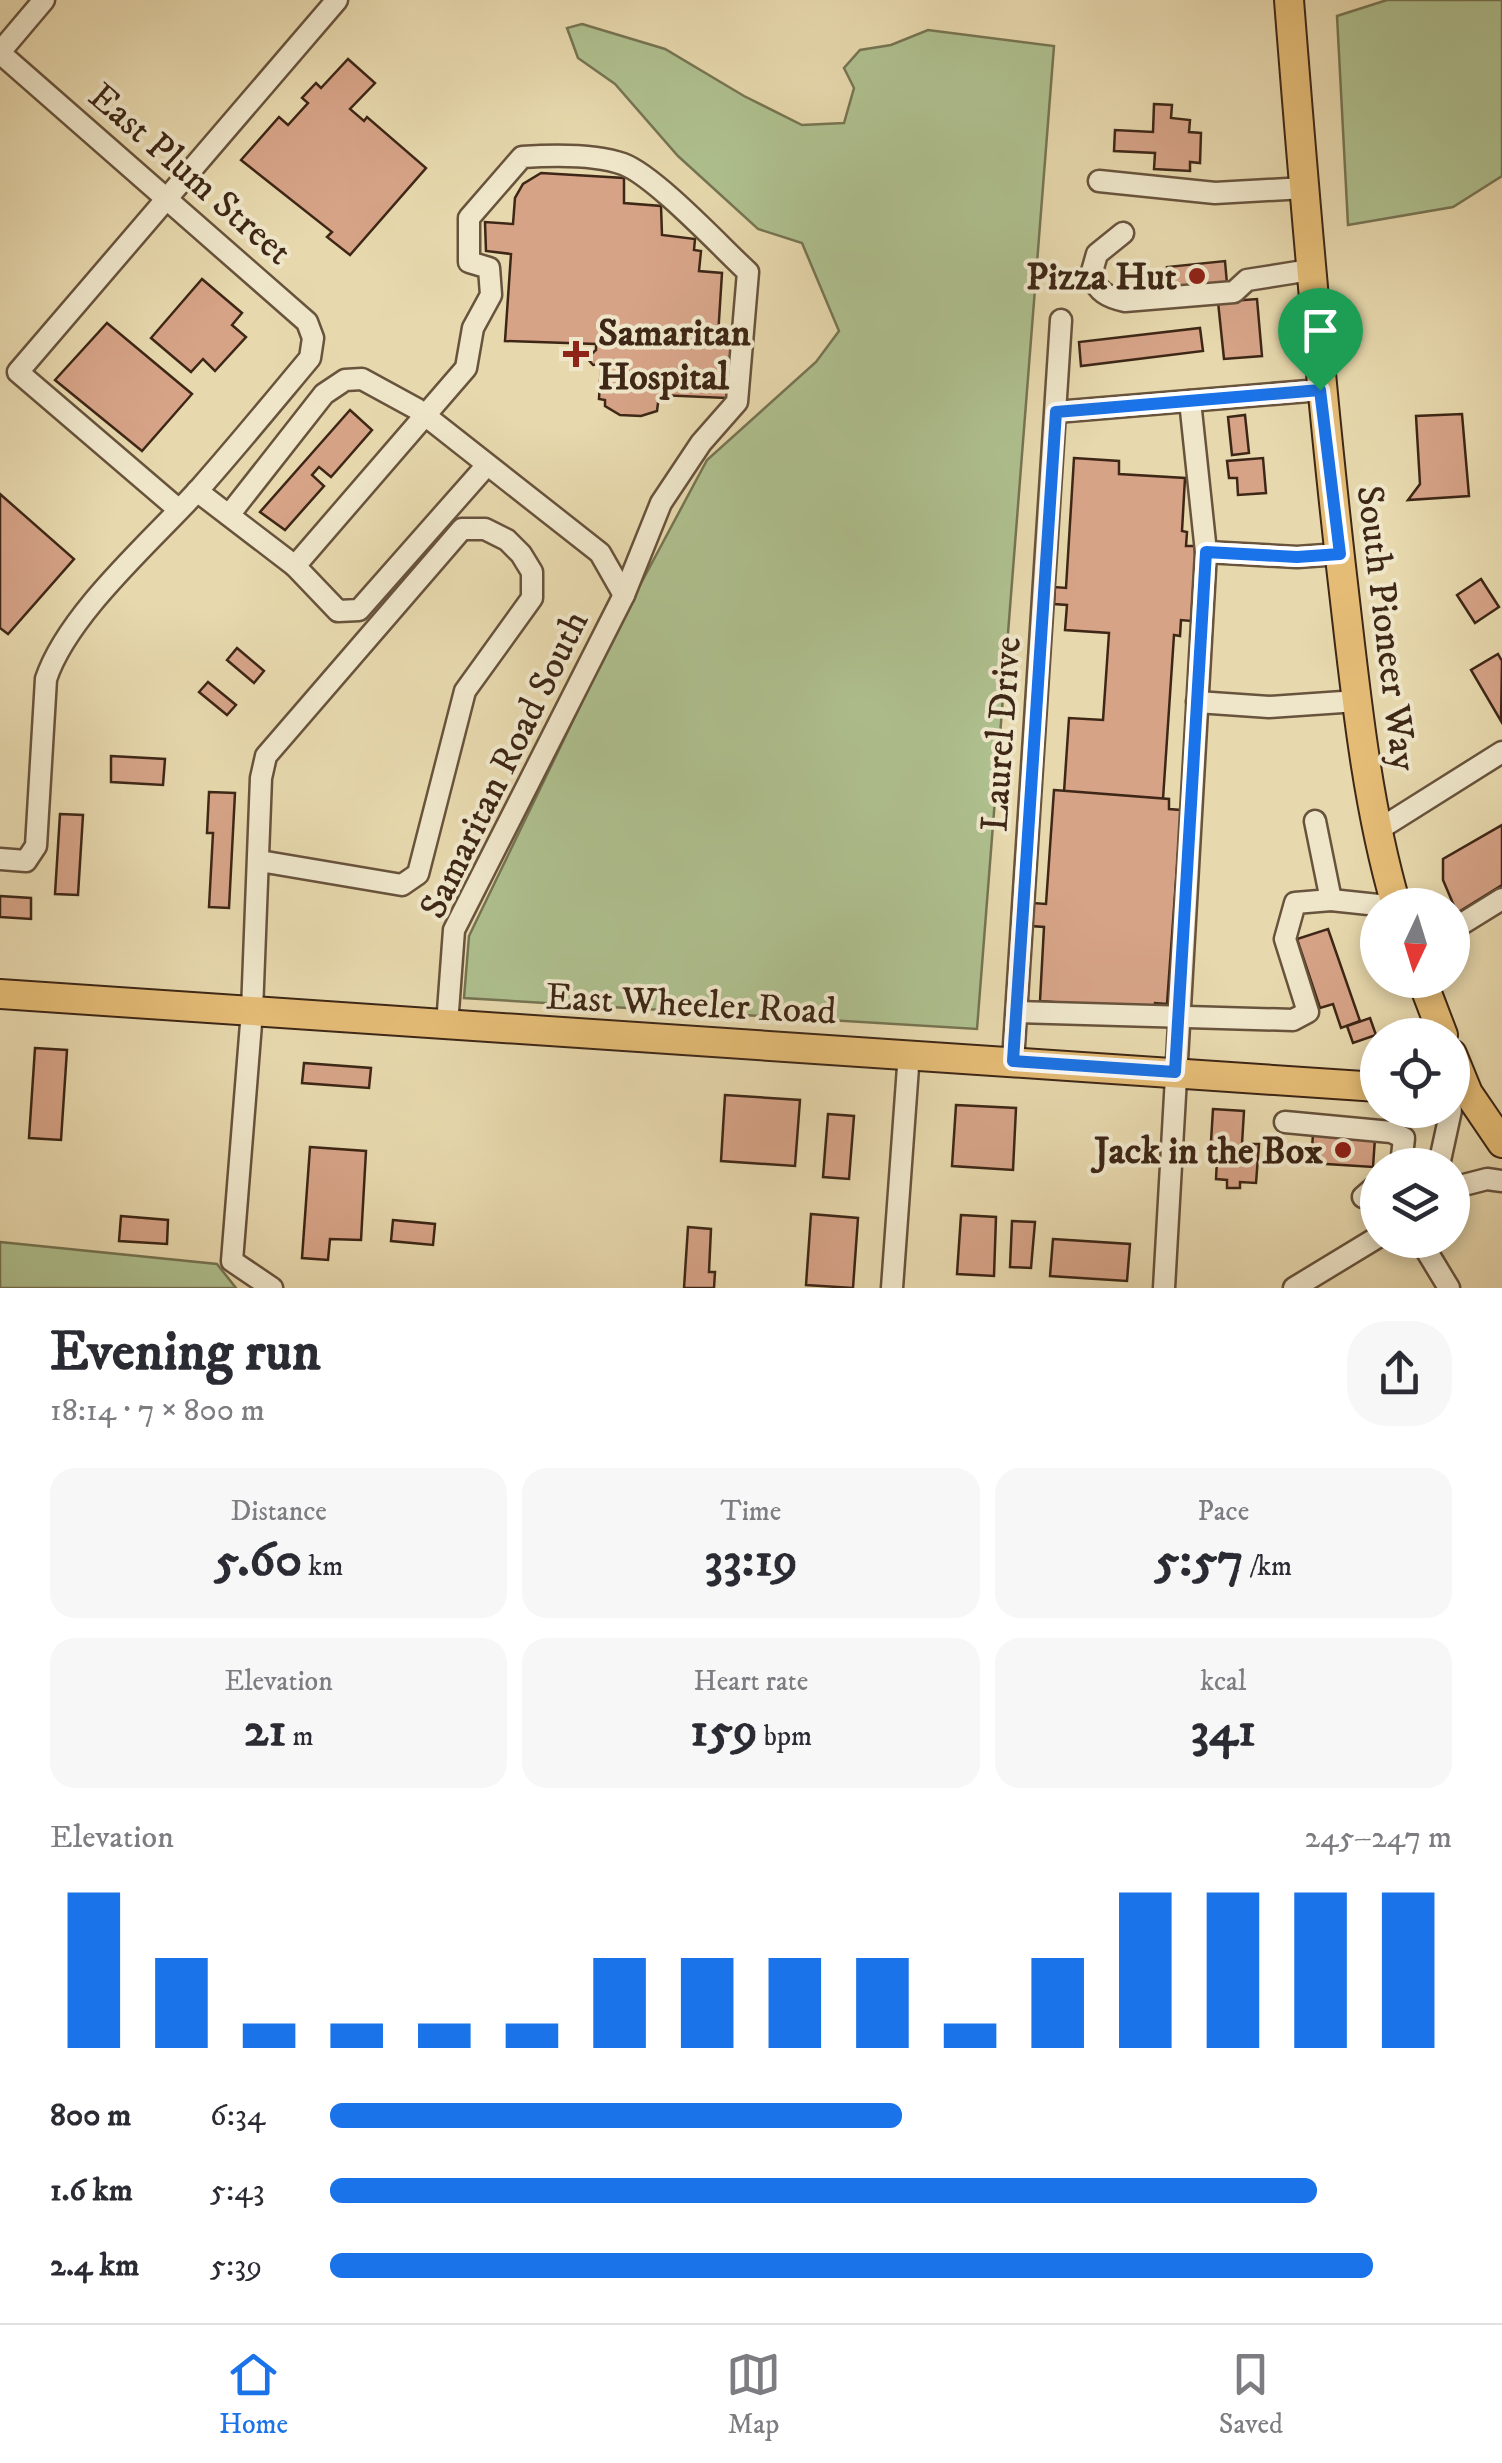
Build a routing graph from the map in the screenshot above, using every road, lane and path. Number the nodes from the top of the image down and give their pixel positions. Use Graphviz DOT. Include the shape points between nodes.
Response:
graph roads {
  1 [pos="44,0"];
  2 [pos="338,0"];
  3 [pos="1288,0"];
  4 [pos="0,52"];
  5 [pos="1099,182"];
  6 [pos="1304,188"];
  7 [pos="168,198"];
  8 [pos="1123,233"];
  9 [pos="1310,270"];
  10 [pos="1061,320"];
  11 [pos="1320,390"];
  12 [pos="1190,401"];
  13 [pos="1056,412"];
  14 [pos="424,415"];
  15 [pos="486,465"];
  16 [pos="197,491"];
  17 [pos="178,509"];
  18 [pos="229,515"];
  19 [pos="1206,552"];
  20 [pos="1340,554"];
  21 [pos="295,566"];
  22 [pos="624,596"];
  23 [pos="1357,701"];
  24 [pos="1198,702"];
  25 [pos="1502,752"];
  26 [pos="1315,821"];
  27 [pos="1378,830"];
  28 [pos="0,859"];
  29 [pos="260,861"];
  30 [pos="1392,888"];
  31 [pos="1502,899"];
  32 [pos="1330,900"];
  33 [pos="1360,903"];
  34 [pos="1470,919"];
  35 [pos="0,994"];
  36 [pos="252,1011"];
  37 [pos="1016,1012"];
  38 [pos="1179,1017"];
  39 [pos="446,1025"];
  40 [pos="909,1053"];
  41 [pos="1013,1061"];
  42 [pos="1175,1072"];
  43 [pos="1360,1086"];
  44 [pos="1502,1096"];
  45 [pos="1470,1097"];
  46 [pos="1470,1112"];
  47 [pos="1285,1122"];
  48 [pos="1502,1143"];
  49 [pos="1403,1148"];
  50 [pos="1502,1180"];
  51 [pos="1470,1183"];
  52 [pos="1360,1248"];
  53 [pos="1431,1258"];
  54 [pos="272,1288"];
  55 [pos="892,1288"];
  56 [pos="1164,1288"];
  57 [pos="1294,1288"];
  58 [pos="1449,1288"];
  1 -- 4 [label="street"];
  2 -- 7 [label="street"];
  3 -- 6 [label="main road, South Pioneer Way"];
  4 -- 7 [label="street, East Plum Street"];
  5 -- 6 [label="street" via="1215,192"];
  6 -- 9 [label="main road, South Pioneer Way"];
  7 -- 16 [label="street, East Plum Street" via="308,322 313,338 310,358"];
  7 -- 17 [label="street" via="18,372"];
  8 -- 9 [label="street" via="1098,254 1090,274 1097,289 1125,301 1234,292 1246,280"];
  9 -- 11 [label="main road, South Pioneer Way"];
  10 -- 13 [label="street, Laurel Drive"];
  11 -- 12 [label="street"];
  11 -- 20 [label="main road, South Pioneer Way"];
  12 -- 13 [label="street"];
  12 -- 19 [label="street"];
  13 -- 37 [label="street, Laurel Drive"];
  14 -- 15 [label="street, Samaritan Road South"];
  14 -- 18 [label="street, Samaritan Road South" via="362,379 345,380 324,394"];
  14 -- 21 [label="street"];
  14 -- 22 [label="street" via="466,368 473,328 491,294 489,268 469,262 468,218 522,157 556,154 624,164 663,192 748,272 737,402 662,503"];
  15 -- 21 [label="street" via="359,610 338,612"];
  15 -- 22 [label="street, Samaritan Road South" via="600,553"];
  16 -- 17 [label="street"];
  16 -- 18 [label="street"];
  17 -- 28 [label="street" via="54,656 46,678 36,846 26,860"];
  18 -- 21 [label="street"];
  19 -- 20 [label="street"];
  19 -- 24 [label="street"];
  20 -- 23 [label="main road, South Pioneer Way"];
  22 -- 39 [label="street, Samaritan Road South" via="454,930"];
  23 -- 24 [label="street" via="1269,707"];
  23 -- 27 [label="main road, South Pioneer Way"];
  24 -- 38 [label="street"];
  25 -- 27 [label="street"];
  26 -- 32 [label="street"];
  27 -- 30 [label="main road, South Pioneer Way"];
  29 -- 29 [label="street" via="266,756 462,529 485,528 507,540 532,572 532,598 466,691 418,874 402,884"];
  29 -- 36 [label="street"];
  31 -- 34 [label="street"];
  32 -- 33 [label="street"];
  32 -- 38 [label="street" via="1295,903 1286,939 1308,1012 1293,1020"];
  35 -- 36 [label="main road, East Wheeler Road"];
  36 -- 39 [label="main road, East Wheeler Road"];
  36 -- 54 [label="street" via="232,1261"];
  37 -- 38 [label="street"];
  37 -- 41 [label="street, Laurel Drive"];
  38 -- 42 [label="street"];
  39 -- 40 [label="main road, East Wheeler Road"];
  40 -- 41 [label="main road, East Wheeler Road"];
  40 -- 55 [label="street"];
  41 -- 42 [label="main road, East Wheeler Road"];
  42 -- 43 [label="main road, East Wheeler Road"];
  42 -- 56 [label="street"];
  44 -- 45 [label="main road"];
  46 -- 48 [label="main road"];
  47 -- 49 [label="street" via="1391,1132 1404,1138"];
  50 -- 51 [label="street"];
  52 -- 57 [label="street"];
  53 -- 58 [label="street"];
}
